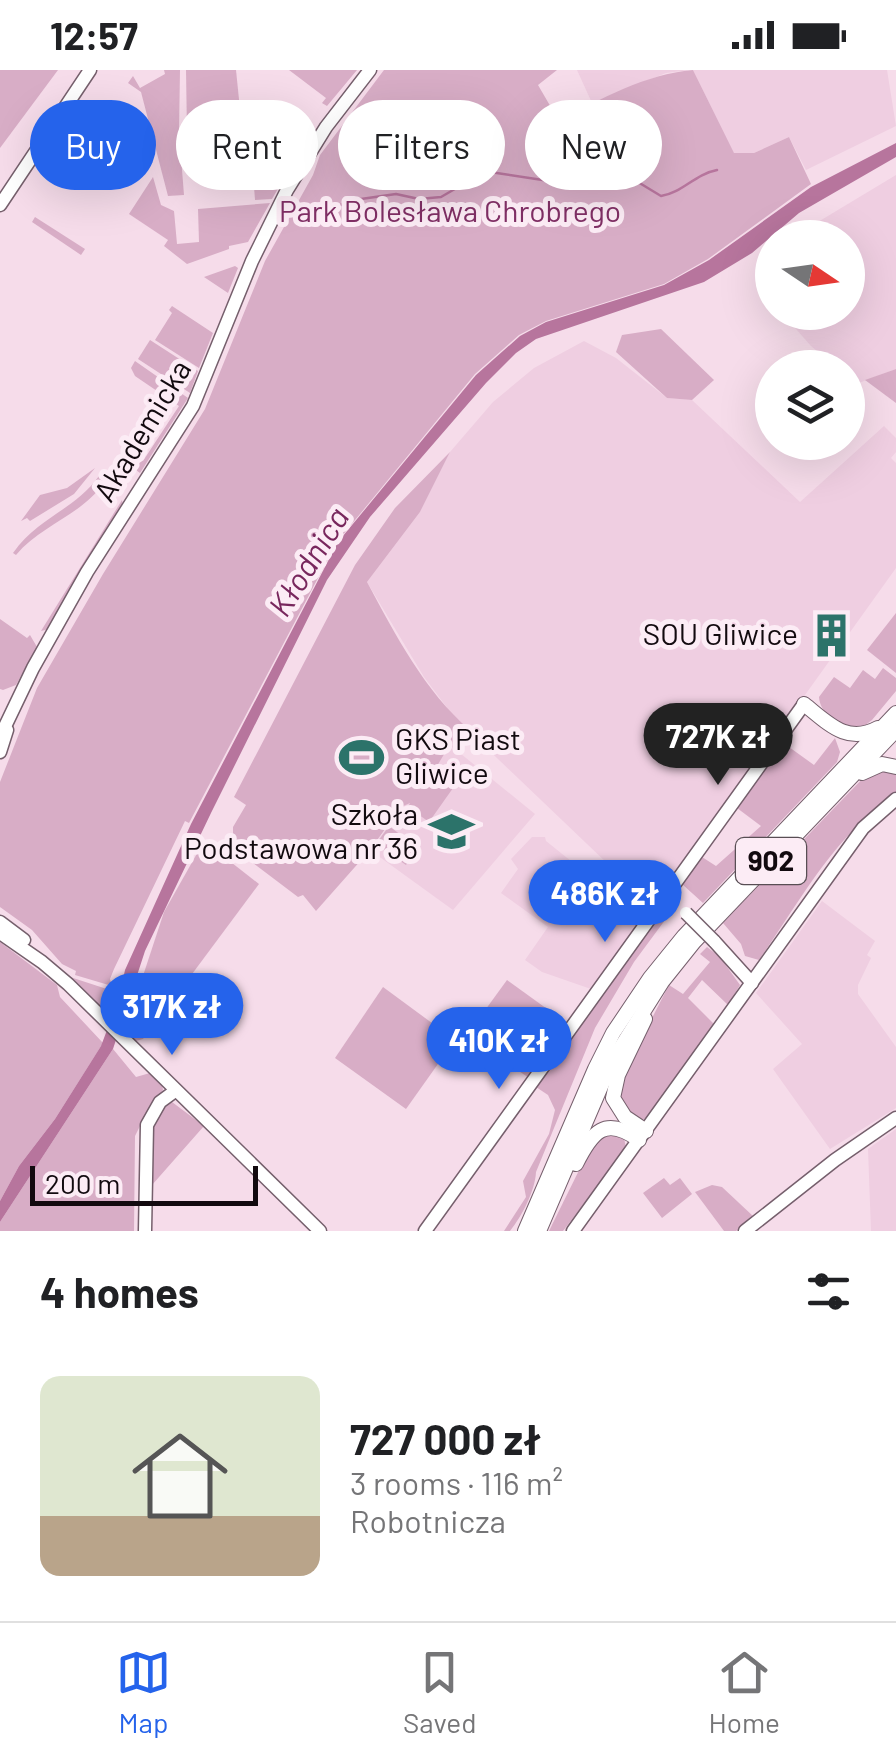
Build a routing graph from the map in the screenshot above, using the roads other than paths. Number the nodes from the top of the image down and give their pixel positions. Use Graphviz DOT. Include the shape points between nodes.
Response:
graph roads {
  1 [pos="90,70"];
  2 [pos="370,70"];
  3 [pos="0,205"];
  4 [pos="804,704"];
  5 [pos="11,713"];
  6 [pos="893,722"];
  7 [pos="841,733"];
  8 [pos="0,737"];
  9 [pos="0,752"];
  10 [pos="896,767"];
  11 [pos="841,781"];
  12 [pos="894,803"];
  13 [pos="666,896"];
  14 [pos="0,922"];
  15 [pos="0,933"];
  16 [pos="57,974"];
  17 [pos="662,982"];
  18 [pos="752,983"];
  19 [pos="175,1091"];
  20 [pos="896,1118"];
  21 [pos="642,1136"];
  22 [pos="542,1224"];
  23 [pos="145,1231"];
  24 [pos="320,1231"];
  25 [pos="424,1231"];
  26 [pos="525,1231"];
  27 [pos="573,1231"];
  28 [pos="745,1231"];
  1 -- 3 [label="street"];
  2 -- 5 [label="street, Akademicka" via="287,190 197,398 87,572"];
  4 -- 7 [label="main road"];
  4 -- 13 [label="street"];
  5 -- 8 [label="street, Akademicka"];
  5 -- 9 [label="street, Akademicka"];
  6 -- 7 [label="main road" via="864,736"];
  6 -- 11 [label="main road, 902"];
  7 -- 11 [label="main road"];
  10 -- 11 [label="main road" via="872,766"];
  11 -- 17 [label="main road, 902"];
  11 -- 26 [label="main road, 902" via="684,936 632,1002 595,1069"];
  12 -- 18 [label="street" via="864,828"];
  13 -- 18 [label="street, bridge"];
  13 -- 25 [label="street"];
  14 -- 16 [label="street"];
  15 -- 16 [label="street"];
  16 -- 19 [label="street"];
  17 -- 21 [label="main road" via="614,1088 617,1108"];
  17 -- 22 [label="main road, 902" via="611,1062"];
  18 -- 21 [label="street"];
  19 -- 23 [label="street" via="147,1124"];
  19 -- 24 [label="street"];
  20 -- 28 [label="street"];
  21 -- 22 [label="main road" via="612,1127 592,1136"];
  21 -- 27 [label="street"];
}
